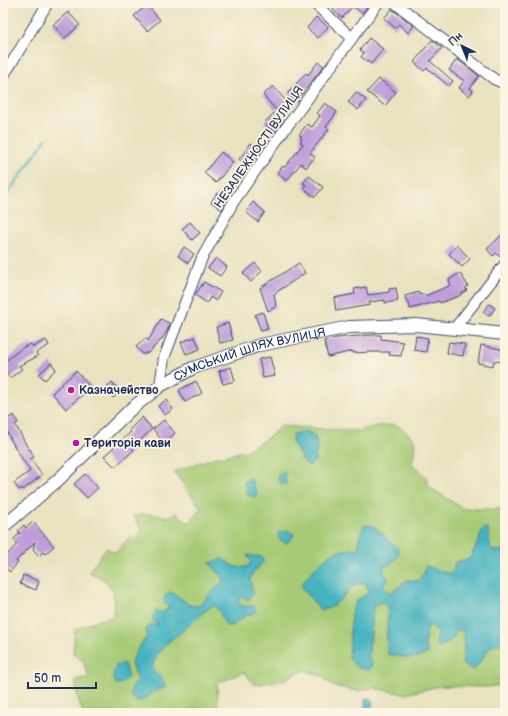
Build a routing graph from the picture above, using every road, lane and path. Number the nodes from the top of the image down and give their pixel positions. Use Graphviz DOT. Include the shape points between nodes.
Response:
graph roads {
  1 [pos="48,3"];
  2 [pos="314,3"];
  3 [pos="378,3"];
  4 [pos="396,3"];
  5 [pos="352,38"];
  6 [pos="3,77"];
  7 [pos="505,84"];
  8 [pos="505,264"];
  9 [pos="454,329"];
  10 [pos="505,334"];
  11 [pos="160,386"];
  12 [pos="3,527"];
  1 -- 6 [label="street"];
  2 -- 5 [label="street"];
  3 -- 5 [label="street, НЕЗАЛЕЖНОСТІ ВУЛИЦЯ"];
  4 -- 7 [label="street" via="494,79"];
  5 -- 11 [label="street, НЕЗАЛЕЖНОСТІ ВУЛИЦЯ" via="234,201 202,258 164,358"];
  8 -- 9 [label="street"];
  9 -- 10 [label="main road, СУМСЬКИЙ ШЛЯХ ВУЛИЦЯ"];
  9 -- 11 [label="main road, СУМСЬКИЙ ШЛЯХ ВУЛИЦЯ" via="416,325 349,327 260,345 193,368"];
  11 -- 12 [label="main road, СУМСЬКИЙ ШЛЯХ ВУЛИЦЯ" via="131,409 58,480"];
}
